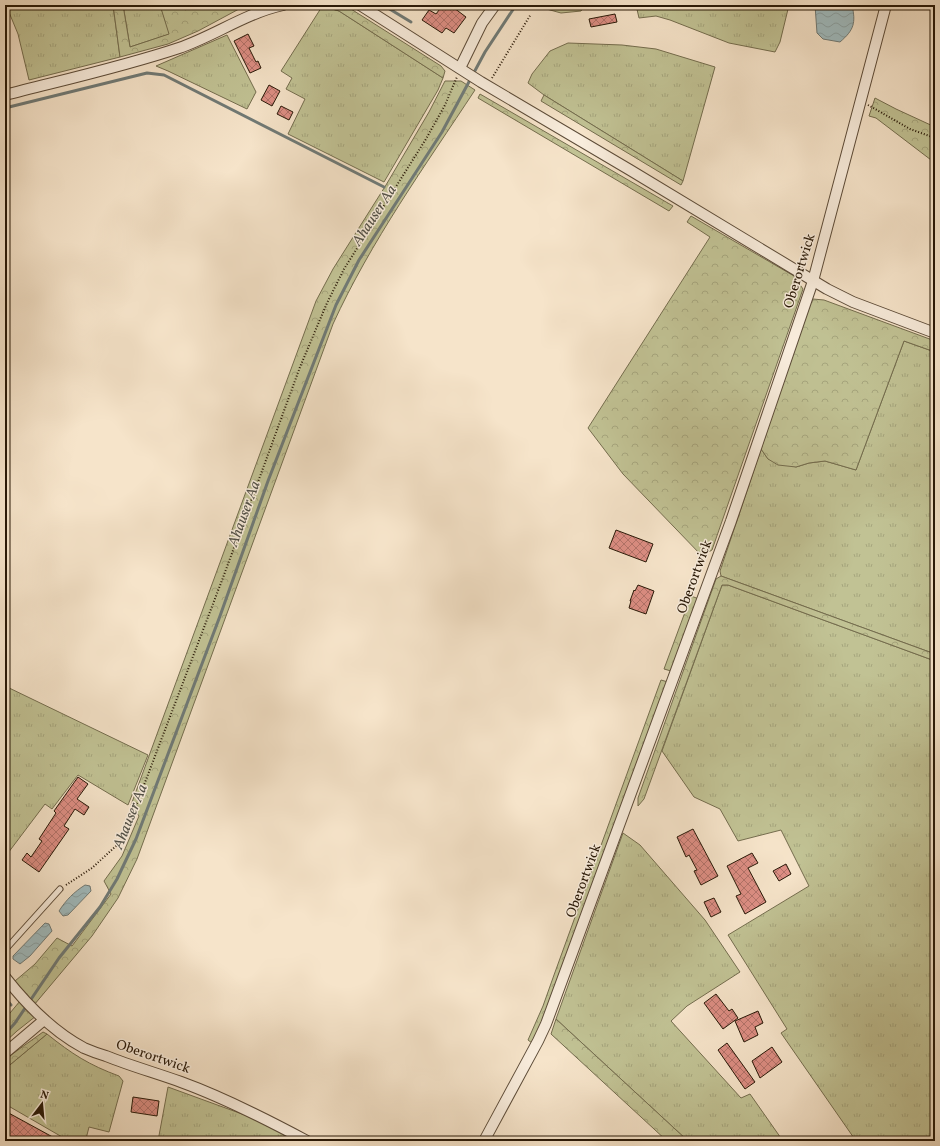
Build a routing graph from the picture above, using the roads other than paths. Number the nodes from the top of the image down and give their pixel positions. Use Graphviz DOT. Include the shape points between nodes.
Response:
graph roads {
  1 [pos="283,5"];
  2 [pos="360,5"];
  3 [pos="495,5"];
  4 [pos="886,5"];
  5 [pos="462,70"];
  6 [pos="5,95"];
  7 [pos="813,281"];
  8 [pos="935,332"];
  9 [pos="60,890"];
  10 [pos="5,950"];
  11 [pos="5,977"];
  12 [pos="44,1020"];
  13 [pos="5,1053"];
  14 [pos="307,1141"];
  15 [pos="484,1141"];
  1 -- 6 [label="street" via="268,8 180,48"];
  2 -- 5 [label="street"];
  3 -- 5 [label="street" via="482,23"];
  4 -- 7 [label="street, Oberortwick"];
  5 -- 7 [label="street"];
  7 -- 8 [label="street" via="853,302"];
  7 -- 15 [label="street, Oberortwick" via="731,521 546,1024"];
  9 -- 10 [label="lane"];
  11 -- 12 [label="street, Oberortwick"];
  12 -- 13 [label="street"];
  12 -- 14 [label="street, Oberortwick" via="84,1048 217,1096"];
}
